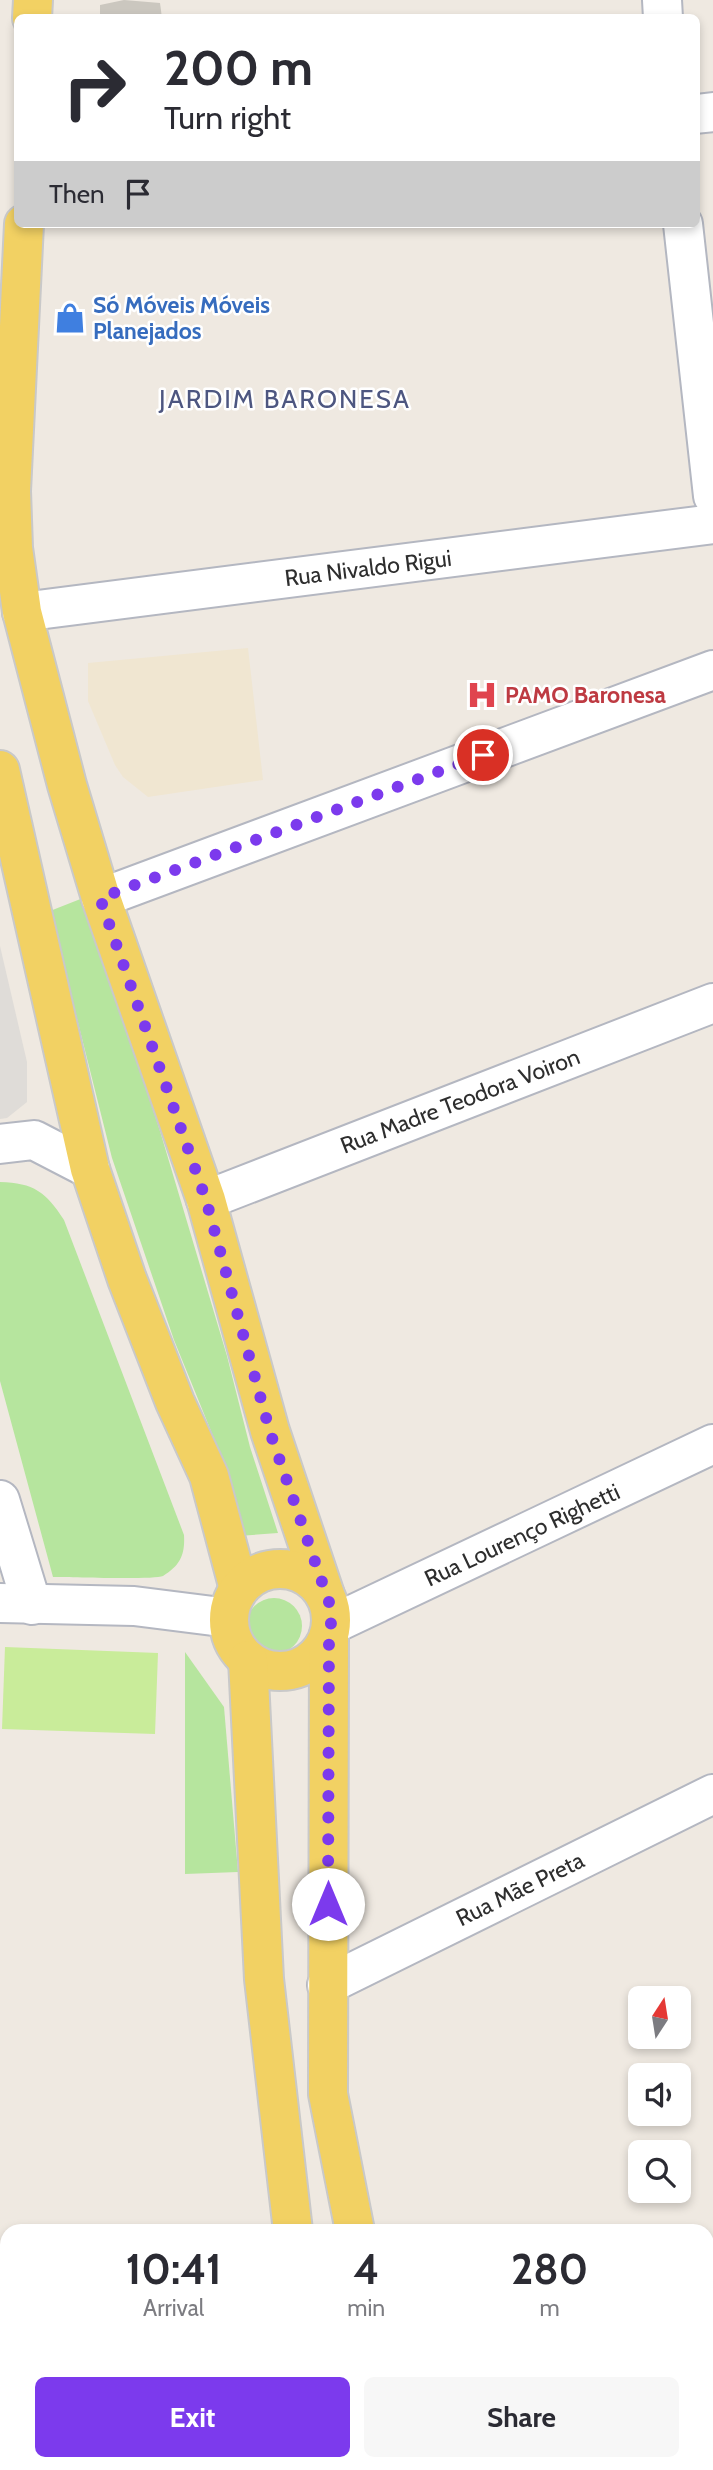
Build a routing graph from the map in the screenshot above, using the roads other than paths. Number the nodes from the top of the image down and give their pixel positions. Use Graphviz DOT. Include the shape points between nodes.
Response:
graph roads {
  1 [pos="24,228"];
  2 [pos="683,228"];
  3 [pos="713,496"];
  4 [pos="713,524"];
  5 [pos="22,612"];
  6 [pos="713,670"];
  7 [pos="67,785"];
  8 [pos="4,788"];
  9 [pos="100,898"];
  10 [pos="713,1003"];
  11 [pos="0,1144"];
  12 [pos="90,1169"];
  13 [pos="206,1200"];
  14 [pos="713,1444"];
  15 [pos="0,1500"];
  16 [pos="234,1603"];
  17 [pos="16,1604"];
  18 [pos="329,1618"];
  19 [pos="248,1660"];
  20 [pos="713,1794"];
  21 [pos="327,1985"];
  22 [pos="292,2224"];
  23 [pos="354,2224"];
  1 -- 5 [label="main road" via="11,491"];
  2 -- 3 [label="street"];
  4 -- 5 [label="street, Rua Nivaldo Rigui"];
  5 -- 7 [label="main road"];
  6 -- 9 [label="street"];
  7 -- 8 [label="main road" via="31,771"];
  7 -- 9 [label="main road"];
  8 -- 12 [label="main road"];
  9 -- 13 [label="main road"];
  10 -- 13 [label="street, Rua Madre Teodora Voiron"];
  11 -- 12 [label="street" via="34,1140"];
  12 -- 16 [label="main road" via="127,1279 209,1476"];
  13 -- 18 [label="main road" via="270,1432"];
  14 -- 18 [label="street, Rua Lourenço Righetti"];
  15 -- 17 [label="street"];
  16 -- 17 [label="street"];
  16 -- 18 [label="main road" via="249,1578 276,1569 291,1570 316,1584"];
  16 -- 19 [label="main road" via="234,1641"];
  18 -- 19 [label="main road" via="322,1650 310,1661 279,1671"];
  18 -- 21 [label="main road"];
  19 -- 22 [label="main road" via="264,1979"];
  20 -- 21 [label="street, Rua Mãe Preta"];
  21 -- 23 [label="main road" via="328,2094"];
}
